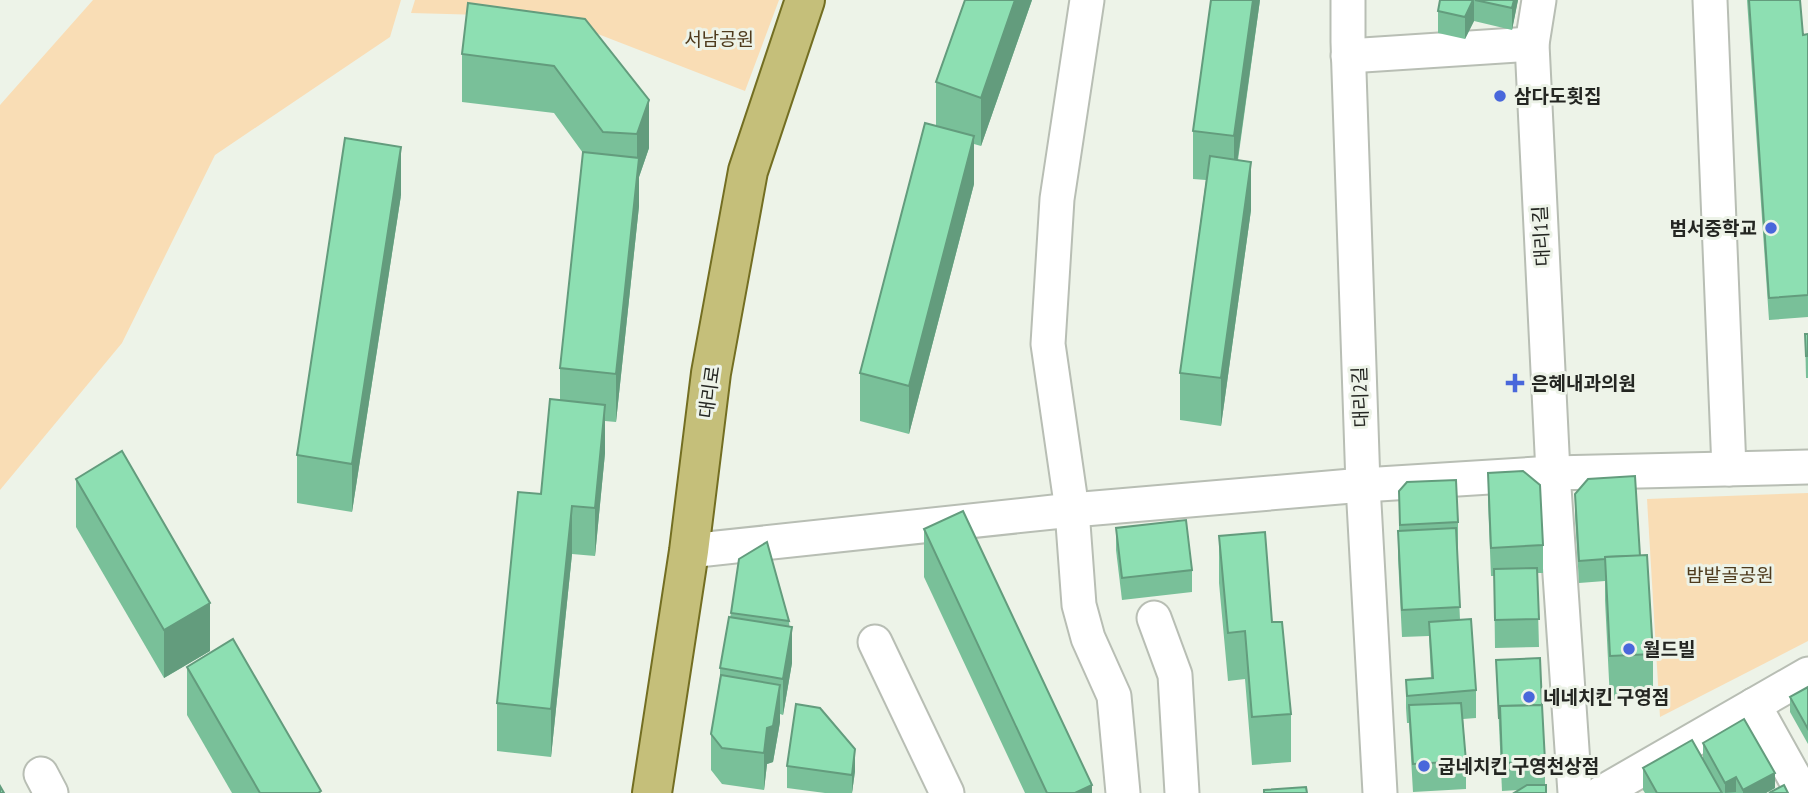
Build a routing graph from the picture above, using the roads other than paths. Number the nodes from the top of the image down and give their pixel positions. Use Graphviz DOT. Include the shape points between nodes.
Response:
graph roads {
  1 [pos="805,0"];
  2 [pos="1087,0"];
  3 [pos="1348,0"];
  4 [pos="1539,0"];
  5 [pos="1710,0"];
  6 [pos="1532,44"];
  7 [pos="1348,56"];
  8 [pos="1808,467"];
  9 [pos="1729,469"];
  10 [pos="1553,473"];
  11 [pos="1363,485"];
  12 [pos="1072,510"];
  13 [pos="689,551"];
  14 [pos="1154,618"];
  15 [pos="875,642"];
  16 [pos="1808,674"];
  17 [pos="1754,705"];
  18 [pos="652,793"];
  19 [pos="947,793"];
  20 [pos="1123,793"];
  21 [pos="1182,793"];
  22 [pos="1380,793"];
  23 [pos="1575,793"];
  24 [pos="1601,793"];
  25 [pos="1803,793"];
  1 -- 13 [label="main road, 대리로" via="748,171 711,373"];
  2 -- 12 [label="street" via="1057,200 1048,344"];
  3 -- 7 [label="street, 대리2길"];
  4 -- 6 [label="street, 대리1길"];
  5 -- 9 [label="street"];
  6 -- 7 [label="street"];
  6 -- 10 [label="street, 대리1길"];
  7 -- 11 [label="street, 대리2길"];
  8 -- 9 [label="street"];
  9 -- 10 [label="street"];
  10 -- 11 [label="street"];
  10 -- 23 [label="street, 대리1길"];
  11 -- 12 [label="street"];
  11 -- 22 [label="street, 대리2길"];
  12 -- 13 [label="street"];
  12 -- 20 [label="street" via="1079,605 1114,696"];
  13 -- 18 [label="main road, 대리로"];
  14 -- 21 [label="street" via="1175,675"];
  15 -- 19 [label="street"];
  16 -- 17 [label="street"];
  17 -- 24 [label="street"];
  17 -- 25 [label="street"];
}
